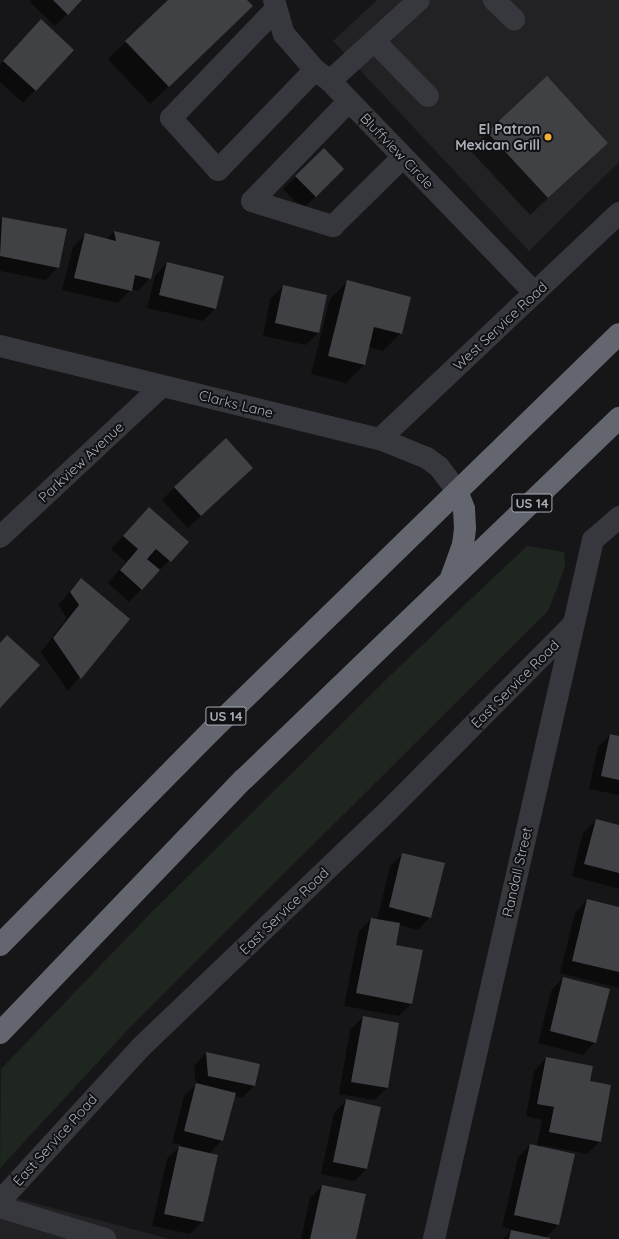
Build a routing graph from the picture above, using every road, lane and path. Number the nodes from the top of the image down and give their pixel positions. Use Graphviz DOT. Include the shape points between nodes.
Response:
graph roads {
  1 [pos="419,0"];
  2 [pos="494,0"];
  3 [pos="275,5"];
  4 [pos="514,18"];
  5 [pos="374,41"];
  6 [pos="322,76"];
  7 [pos="428,96"];
  8 [pos="349,101"];
  9 [pos="403,157"];
  10 [pos="619,213"];
  11 [pos="536,293"];
  12 [pos="619,334"];
  13 [pos="0,346"];
  14 [pos="162,386"];
  15 [pos="619,418"];
  16 [pos="380,439"];
  17 [pos="457,491"];
  18 [pos="619,517"];
  19 [pos="0,537"];
  20 [pos="446,588"];
  21 [pos="573,625"];
  22 [pos="0,945"];
  23 [pos="0,1033"];
  24 [pos="0,1201"];
  25 [pos="0,1207"];
  26 [pos="105,1239"];
  27 [pos="434,1239"];
  1 -- 5 [label="street"];
  2 -- 4 [label="street"];
  3 -- 6 [label="street, Bluffview Circle" via="284,34"];
  3 -- 6 [label="street" via="172,118 218,170"];
  5 -- 6 [label="street"];
  5 -- 7 [label="street"];
  6 -- 8 [label="street, Bluffview Circle"];
  8 -- 9 [label="street, Bluffview Circle"];
  8 -- 9 [label="street" via="252,201 333,226"];
  9 -- 11 [label="street, Bluffview Circle"];
  10 -- 11 [label="street, West Service Road"];
  11 -- 16 [label="street, West Service Road"];
  12 -- 17 [label="highway, US 14"];
  13 -- 14 [label="street, Clarks Lane"];
  14 -- 16 [label="street, Clarks Lane"];
  14 -- 19 [label="street, Parkview Avenue"];
  15 -- 20 [label="highway, US 14"];
  16 -- 17 [label="street, Clarks Lane" via="427,458 439,467"];
  17 -- 20 [label="highway" via="464,509 463,546"];
  17 -- 22 [label="highway, US 14" via="210,731"];
  18 -- 21 [label="street, Randall Street" via="592,540"];
  20 -- 23 [label="highway, US 14" via="228,795"];
  21 -- 24 [label="street, East Service Road" via="388,811 140,1048"];
  21 -- 27 [label="street, Randall Street"];
  25 -- 26 [label="street"];
}
